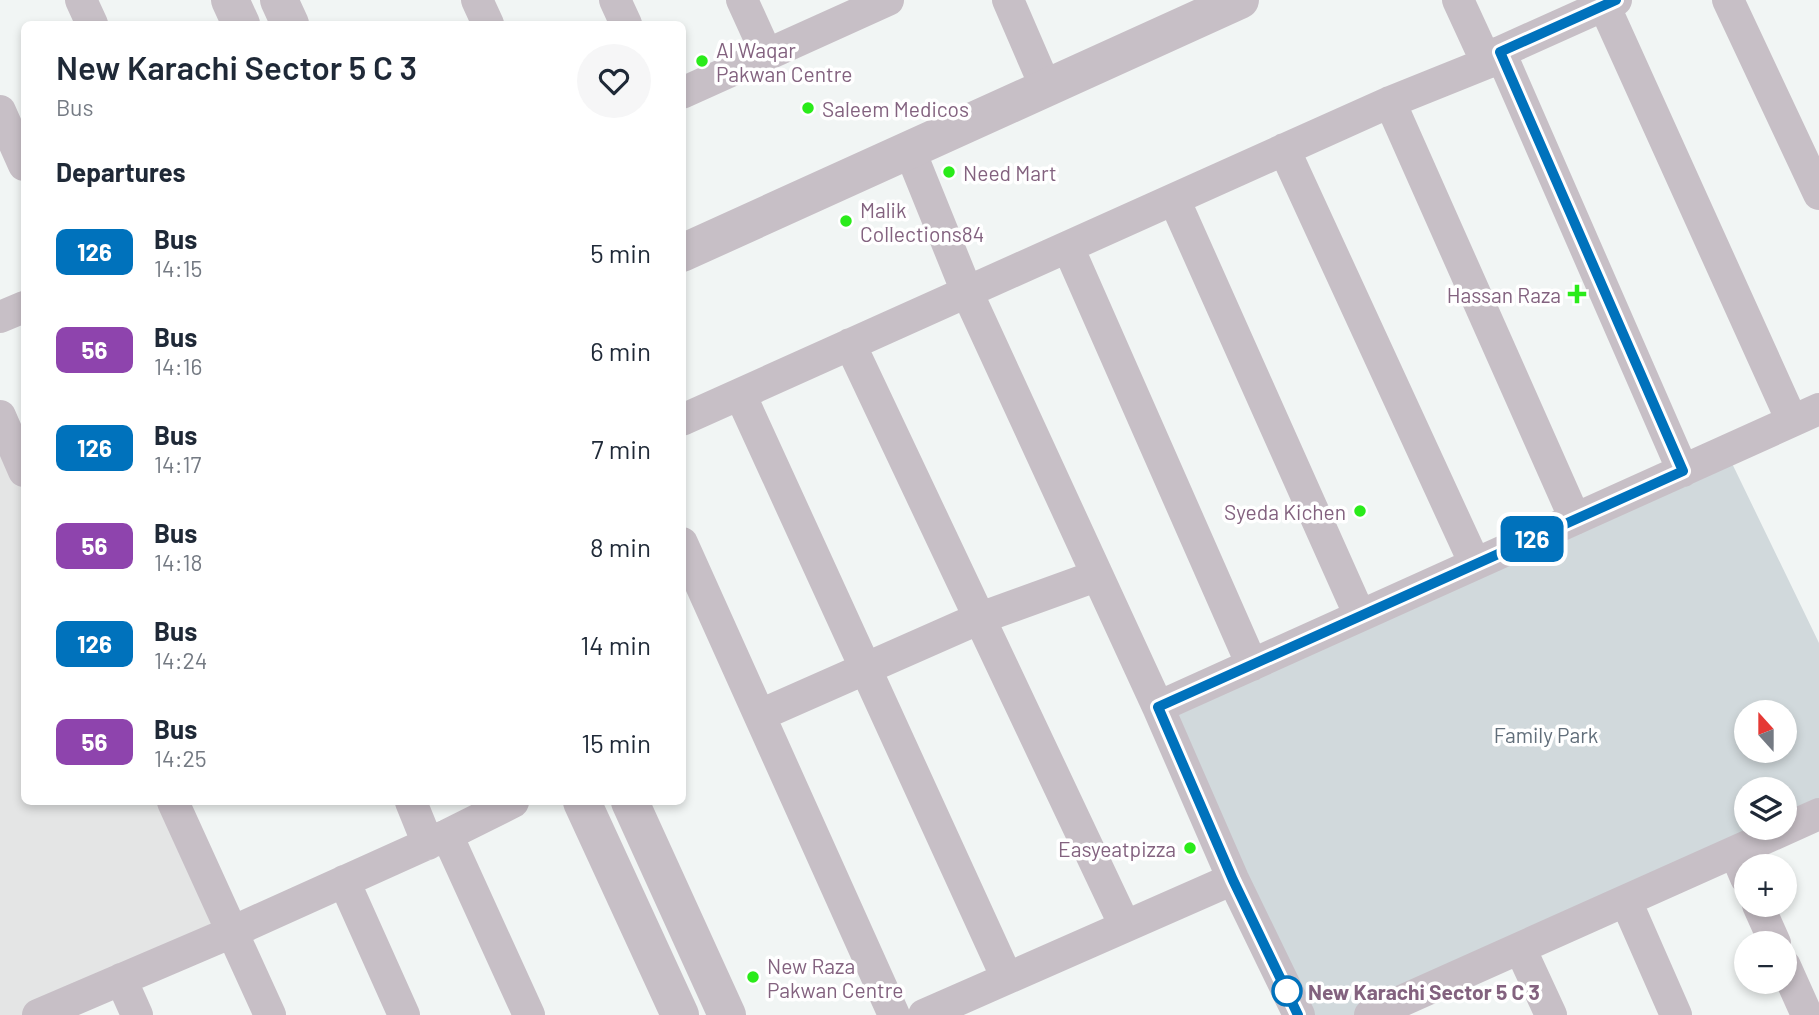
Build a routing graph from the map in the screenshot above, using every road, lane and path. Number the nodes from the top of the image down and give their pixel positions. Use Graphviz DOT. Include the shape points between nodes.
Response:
graph roads {
  1 [pos="81,0"];
  2 [pos="230,0"];
  3 [pos="279,0"];
  4 [pos="477,0"];
  5 [pos="615,0"];
  6 [pos="742,0"];
  7 [pos="1007,0"];
  8 [pos="1240,0"];
  9 [pos="1458,0"];
  10 [pos="1728,0"];
  11 [pos="879,2"];
  12 [pos="1610,3"];
  13 [pos="91,21"];
  14 [pos="240,21"];
  15 [pos="289,21"];
  16 [pos="487,21"];
  17 [pos="625,21"];
  18 [pos="767,55"];
  19 [pos="1493,58"];
  20 [pos="1046,88"];
  21 [pos="686,91"];
  22 [pos="1390,102"];
  23 [pos="0,111"];
  24 [pos="1284,149"];
  25 [pos="910,151"];
  26 [pos="21,158"];
  27 [pos="1819,194"];
  28 [pos="1174,199"];
  29 [pos="1068,247"];
  30 [pos="686,251"];
  31 [pos="967,292"];
  32 [pos="21,308"];
  33 [pos="0,317"];
  34 [pos="850,344"];
  35 [pos="740,394"];
  36 [pos="1805,415"];
  37 [pos="0,416"];
  38 [pos="686,418"];
  39 [pos="21,464"];
  40 [pos="1683,471"];
  41 [pos="1575,519"];
  42 [pos="686,551"];
  43 [pos="1475,564"];
  44 [pos="1096,576"];
  45 [pos="1360,616"];
  46 [pos="980,618"];
  47 [pos="1252,665"];
  48 [pos="865,668"];
  49 [pos="1158,707"];
  50 [pos="760,715"];
  51 [pos="174,805"];
  52 [pos="413,805"];
  53 [pos="507,805"];
  54 [pos="583,805"];
  55 [pos="631,805"];
  56 [pos="1819,814"];
  57 [pos="438,840"];
  58 [pos="1758,854"];
  59 [pos="1734,867"];
  60 [pos="1233,880"];
  61 [pos="344,881"];
  62 [pos="1626,901"];
  63 [pos="1125,926"];
  64 [pos="232,932"];
  65 [pos="1520,948"];
  66 [pos="1007,978"];
  67 [pos="121,979"];
  68 [pos="1797,993"];
  69 [pos="1413,1006"];
  70 [pos="38,1015"];
  71 [pos="137,1015"];
  72 [pos="270,1015"];
  73 [pos="404,1015"];
  74 [pos="529,1015"];
  75 [pos="680,1015"];
  76 [pos="727,1015"];
  77 [pos="894,1015"];
  78 [pos="925,1015"];
  79 [pos="1298,1015"];
  80 [pos="1370,1015"];
  81 [pos="1550,1015"];
  82 [pos="1676,1015"];
  83 [pos="1807,1015"];
  1 -- 13 [label="street"];
  2 -- 14 [label="street"];
  3 -- 15 [label="street"];
  4 -- 16 [label="street"];
  5 -- 17 [label="street"];
  6 -- 18 [label="street"];
  7 -- 20 [label="street"];
  8 -- 20 [label="street"];
  9 -- 19 [label="street"];
  10 -- 27 [label="street"];
  11 -- 18 [label="street"];
  12 -- 19 [label="street"];
  12 -- 36 [label="street"];
  18 -- 21 [label="street"];
  19 -- 22 [label="street"];
  19 -- 40 [label="street"];
  20 -- 25 [label="street"];
  22 -- 24 [label="street"];
  22 -- 41 [label="street"];
  23 -- 26 [label="street"];
  24 -- 28 [label="street"];
  24 -- 43 [label="street"];
  25 -- 30 [label="street"];
  25 -- 31 [label="street"];
  28 -- 29 [label="street"];
  28 -- 45 [label="street"];
  29 -- 31 [label="street"];
  29 -- 47 [label="street"];
  31 -- 34 [label="street"];
  31 -- 44 [label="street"];
  32 -- 33 [label="street"];
  34 -- 35 [label="street"];
  34 -- 46 [label="street"];
  35 -- 38 [label="street"];
  35 -- 48 [label="street"];
  36 -- 40 [label="street"];
  37 -- 39 [label="street"];
  40 -- 41 [label="street"];
  41 -- 43 [label="street"];
  42 -- 50 [label="street"];
  43 -- 45 [label="street"];
  44 -- 46 [label="street"];
  44 -- 49 [label="street"];
  45 -- 47 [label="street"];
  46 -- 48 [label="street"];
  46 -- 63 [label="street"];
  47 -- 49 [label="street"];
  48 -- 50 [label="street"];
  48 -- 66 [label="street"];
  49 -- 60 [label="street"];
  50 -- 77 [label="street"];
  51 -- 64 [label="street"];
  52 -- 57 [label="street"];
  53 -- 57 [label="street"];
  54 -- 75 [label="street"];
  55 -- 76 [label="street"];
  56 -- 58 [label="street"];
  57 -- 61 [label="street"];
  57 -- 74 [label="street"];
  59 -- 62 [label="street"];
  60 -- 63 [label="street"];
  60 -- 79 [label="street"];
  61 -- 64 [label="street"];
  61 -- 73 [label="street"];
  62 -- 65 [label="street"];
  62 -- 82 [label="street"];
  63 -- 66 [label="street"];
  64 -- 67 [label="street"];
  64 -- 72 [label="street"];
  65 -- 69 [label="street"];
  65 -- 81 [label="street"];
  66 -- 78 [label="street"];
  67 -- 70 [label="street"];
  67 -- 71 [label="street"];
  68 -- 83 [label="street"];
  69 -- 80 [label="street"];
}
